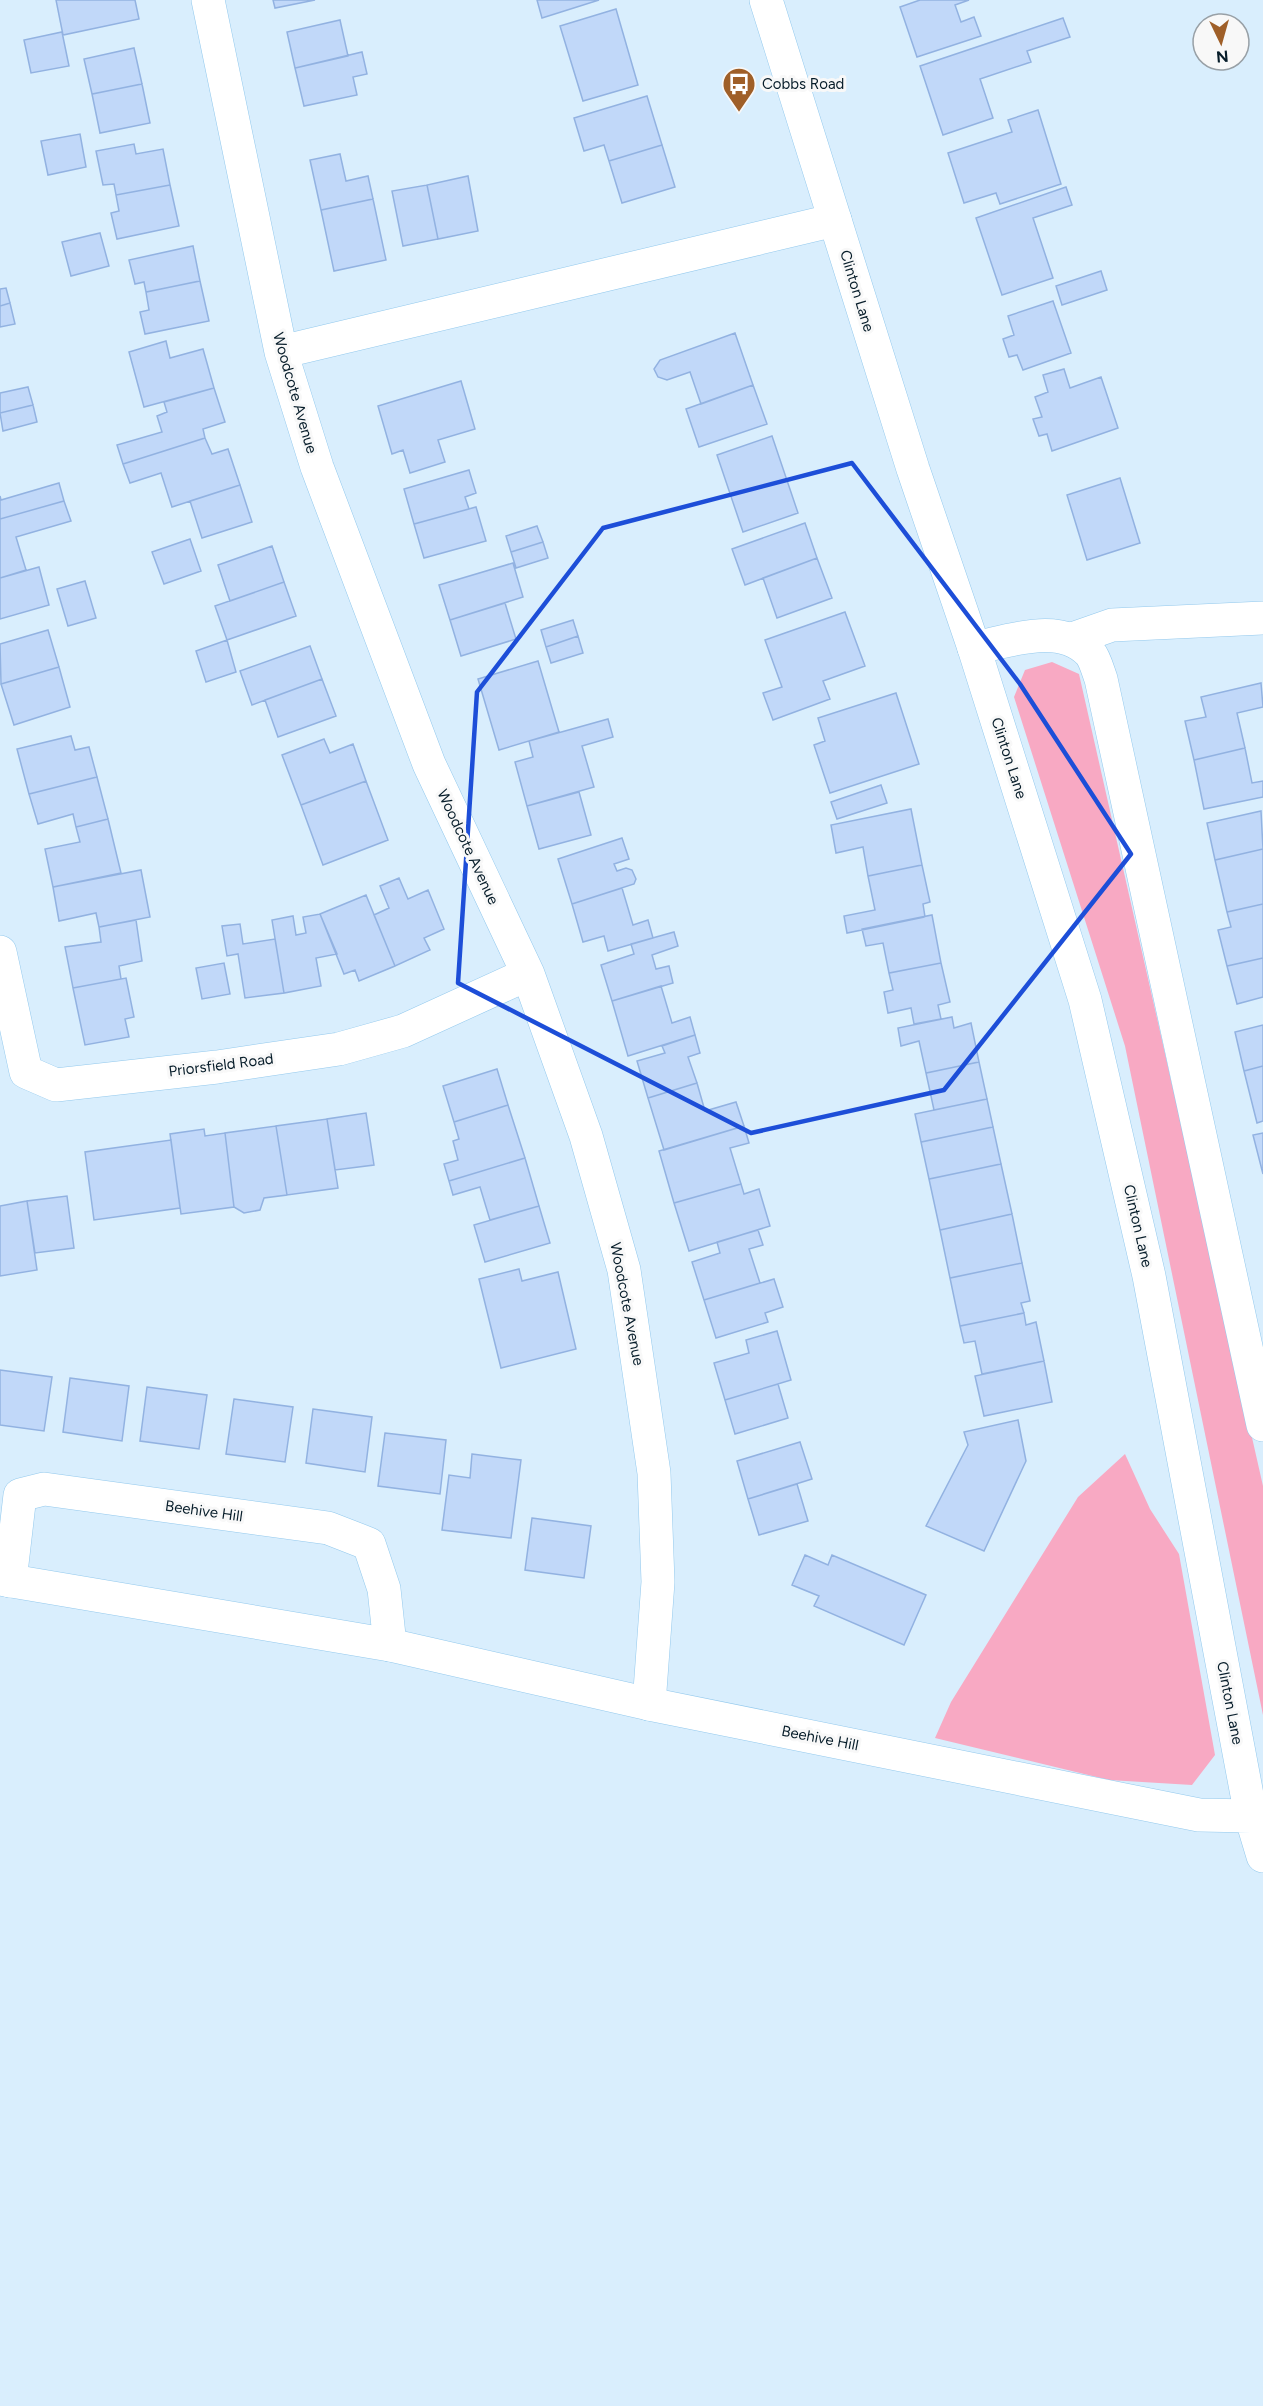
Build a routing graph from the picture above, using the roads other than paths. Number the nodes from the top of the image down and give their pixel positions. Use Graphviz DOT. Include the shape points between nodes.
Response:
graph roads {
  1 [pos="208,0"];
  2 [pos="766,0"];
  3 [pos="835,220"];
  4 [pos="281,352"];
  5 [pos="1263,618"];
  6 [pos="1072,639"];
  7 [pos="974,648"];
  8 [pos="0,952"];
  9 [pos="528,974"];
  10 [pos="1263,1425"];
  11 [pos="5,1580"];
  12 [pos="390,1645"];
  13 [pos="649,1704"];
  14 [pos="1257,1815"];
  15 [pos="1263,1856"];
  1 -- 4 [label="street, Woodcote Avenue"];
  2 -- 3 [label="street, Clinton Lane"];
  3 -- 4 [label="street"];
  3 -- 7 [label="street, Clinton Lane"];
  4 -- 9 [label="street, Woodcote Avenue" via="317,467 429,764"];
  5 -- 6 [label="street" via="1112,625"];
  6 -- 7 [label="street" via="1050,634"];
  6 -- 10 [label="street" via="1091,654 1101,679"];
  7 -- 14 [label="street, Clinton Lane" via="1085,1000 1149,1276"];
  8 -- 9 [label="street, Priorsfield Road" via="26,1072 56,1085 339,1049 403,1031"];
  9 -- 13 [label="street, Woodcote Avenue" via="586,1136 624,1270 635,1334 654,1473 658,1582"];
  11 -- 12 [label="street, Beehive Hill"];
  11 -- 12 [label="street, Beehive Hill" via="20,1496 44,1489 328,1528 369,1544 384,1589"];
  12 -- 13 [label="street, Beehive Hill"];
  13 -- 14 [label="street, Beehive Hill" via="1199,1815"];
  14 -- 15 [label="street, Clinton Lane"];
}
